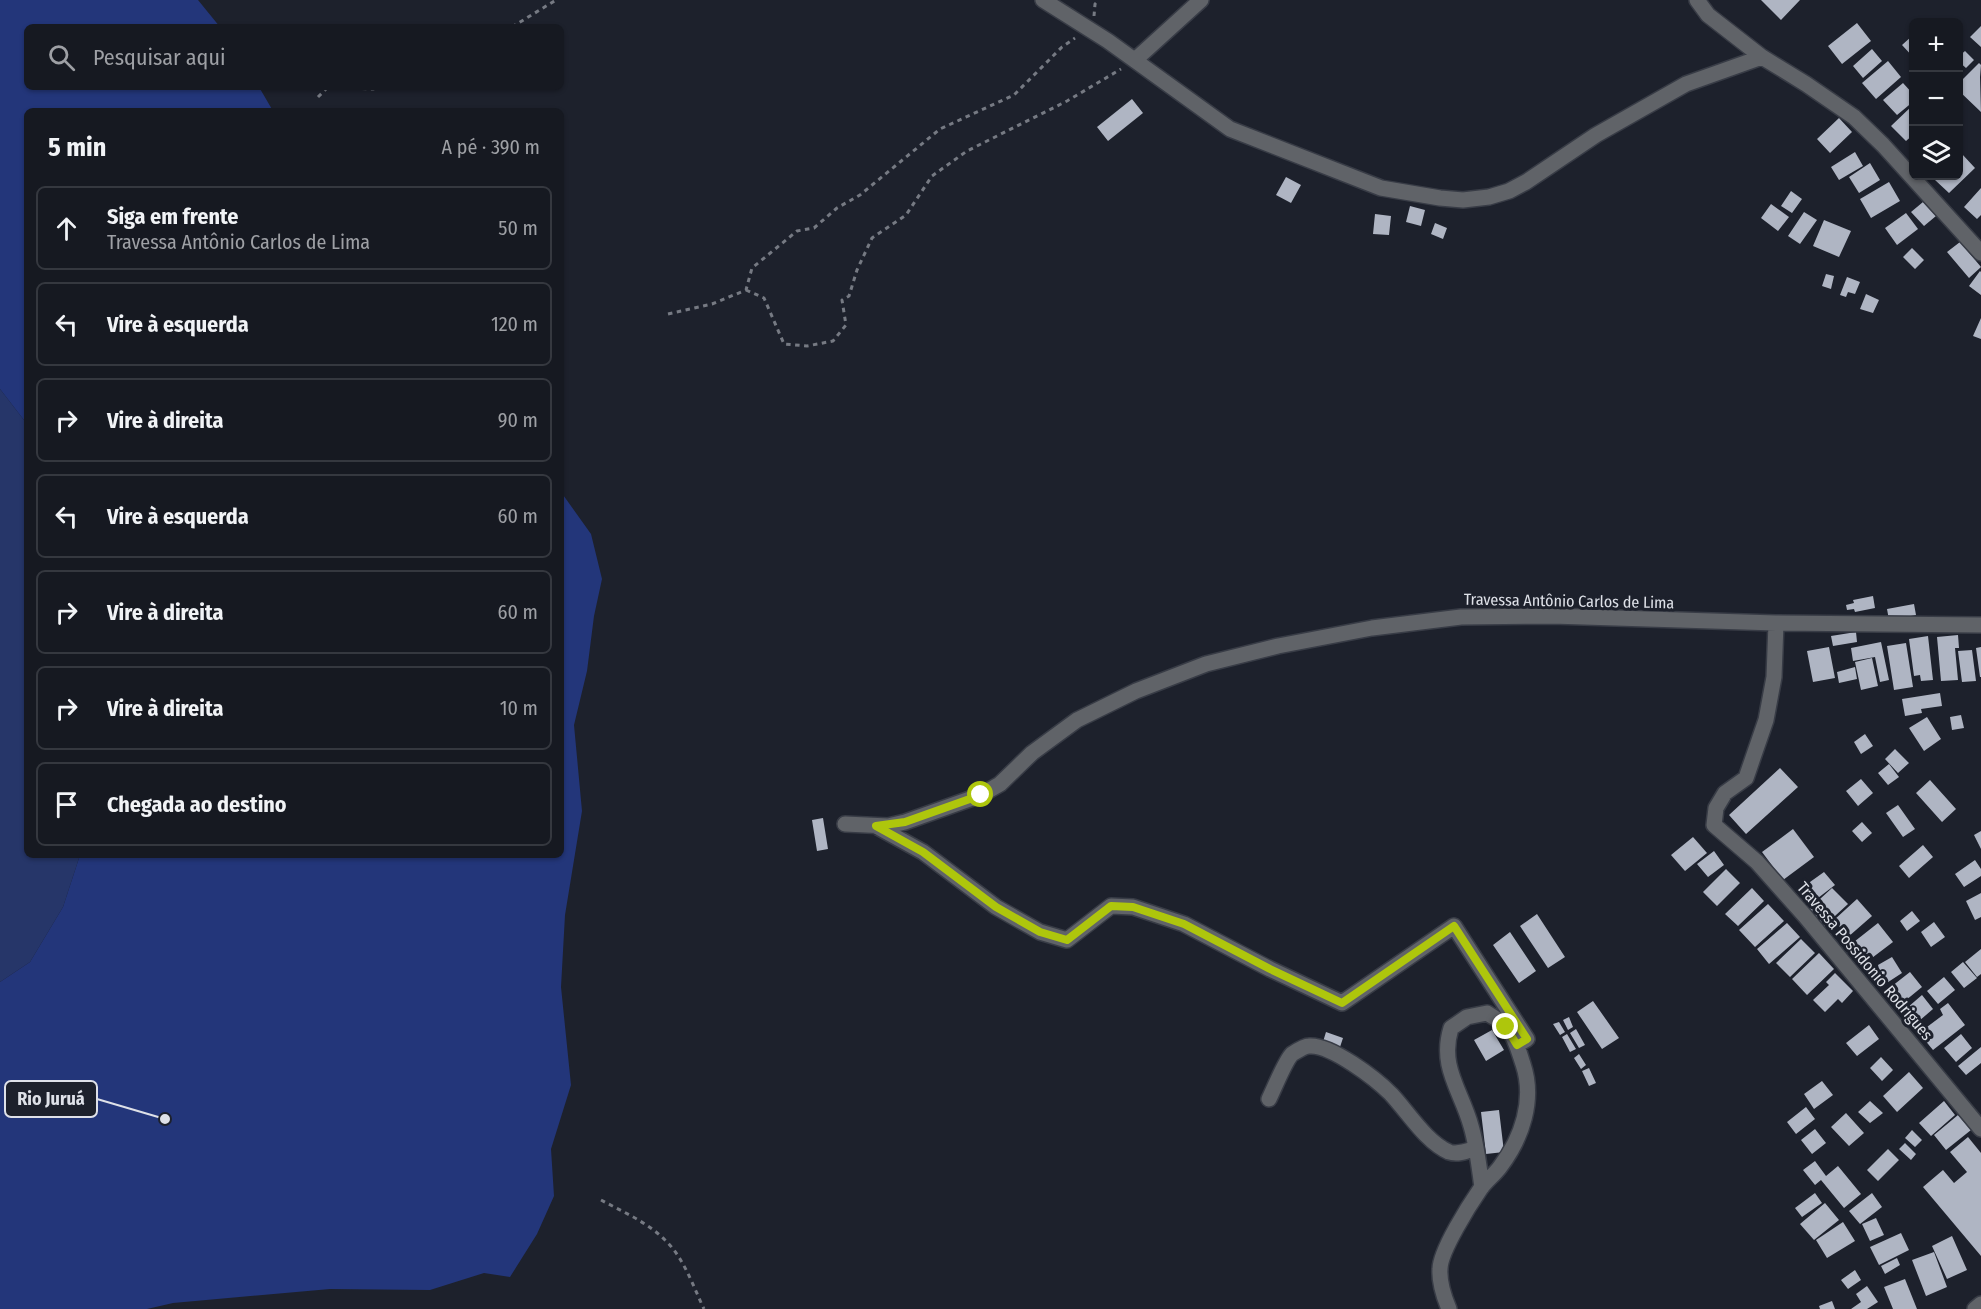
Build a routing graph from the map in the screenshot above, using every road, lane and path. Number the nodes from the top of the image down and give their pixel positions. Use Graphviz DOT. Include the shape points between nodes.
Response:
graph roads {
  1 [pos="556,0"];
  2 [pos="1043,0"];
  3 [pos="1201,0"];
  4 [pos="1696,0"];
  5 [pos="517,24"];
  6 [pos="1087,28"];
  7 [pos="1762,57"];
  8 [pos="1135,60"];
  9 [pos="325,90"];
  10 [pos="318,96"];
  11 [pos="1981,254"];
  12 [pos="746,291"];
  13 [pos="669,314"];
  14 [pos="1776,623"];
  15 [pos="1981,625"];
  16 [pos="845,825"];
  17 [pos="876,826"];
  18 [pos="1517,1045"];
  19 [pos="1269,1099"];
  20 [pos="1981,1129"];
  21 [pos="1476,1149"];
  22 [pos="1482,1187"];
  23 [pos="601,1200"];
  24 [pos="1981,1304"];
  25 [pos="704,1309"];
  26 [pos="1449,1309"];
  27 [pos="1975,1309"];
  1 -- 5 [label="path"];
  2 -- 6 [label="street"];
  3 -- 8 [label="street"];
  4 -- 7 [label="street" via="1708,15"];
  6 -- 8 [label="street"];
  6 -- 12 [label="path" via="1014,95 940,129 814,228 797,231 753,268"];
  7 -- 8 [label="street" via="1686,84 1509,191 1463,200 1381,188 1230,129"];
  7 -- 11 [label="street" via="1854,117"];
  8 -- 12 [label="path" via="1067,101 967,151 932,176 906,215 872,238 849,296 842,300 846,324 833,340 807,346 784,344 764,298"];
  9 -- 10 [label="path"];
  12 -- 13 [label="path"];
  14 -- 15 [label="street, Travessa Antônio Carlos de Lima"];
  14 -- 17 [label="street, Travessa Antônio Carlos de Lima" via="1461,617 1372,628 1278,646 1206,664 1136,691 1077,720 1032,753 1000,784 981,795 905,822"];
  14 -- 20 [label="street, Travessa Possidonio Rodrigues" via="1774,676 1766,720 1746,777 1725,793 1716,808 1714,825 1757,862 1805,916"];
  16 -- 17 [label="street, Travessa Antônio Carlos de Lima"];
  17 -- 18 [label="street" via="923,852 996,907 1040,932 1067,940 1111,906 1133,907 1184,924 1342,1003 1454,926 1527,1039"];
  18 -- 21 [label="street" via="1506,1027 1487,1013 1467,1017 1451,1028 1446,1044 1451,1076"];
  18 -- 22 [label="street" via="1528,1089 1525,1120 1516,1142"];
  19 -- 21 [label="street" via="1292,1055 1308,1046 1327,1050 1366,1073 1391,1094 1406,1114 1443,1148 1451,1153"];
  21 -- 22 [label="street"];
  22 -- 26 [label="street" via="1449,1241 1440,1267 1441,1287"];
  23 -- 25 [label="path" via="665,1240 679,1258"];
  24 -- 27 [label="street"];
}
